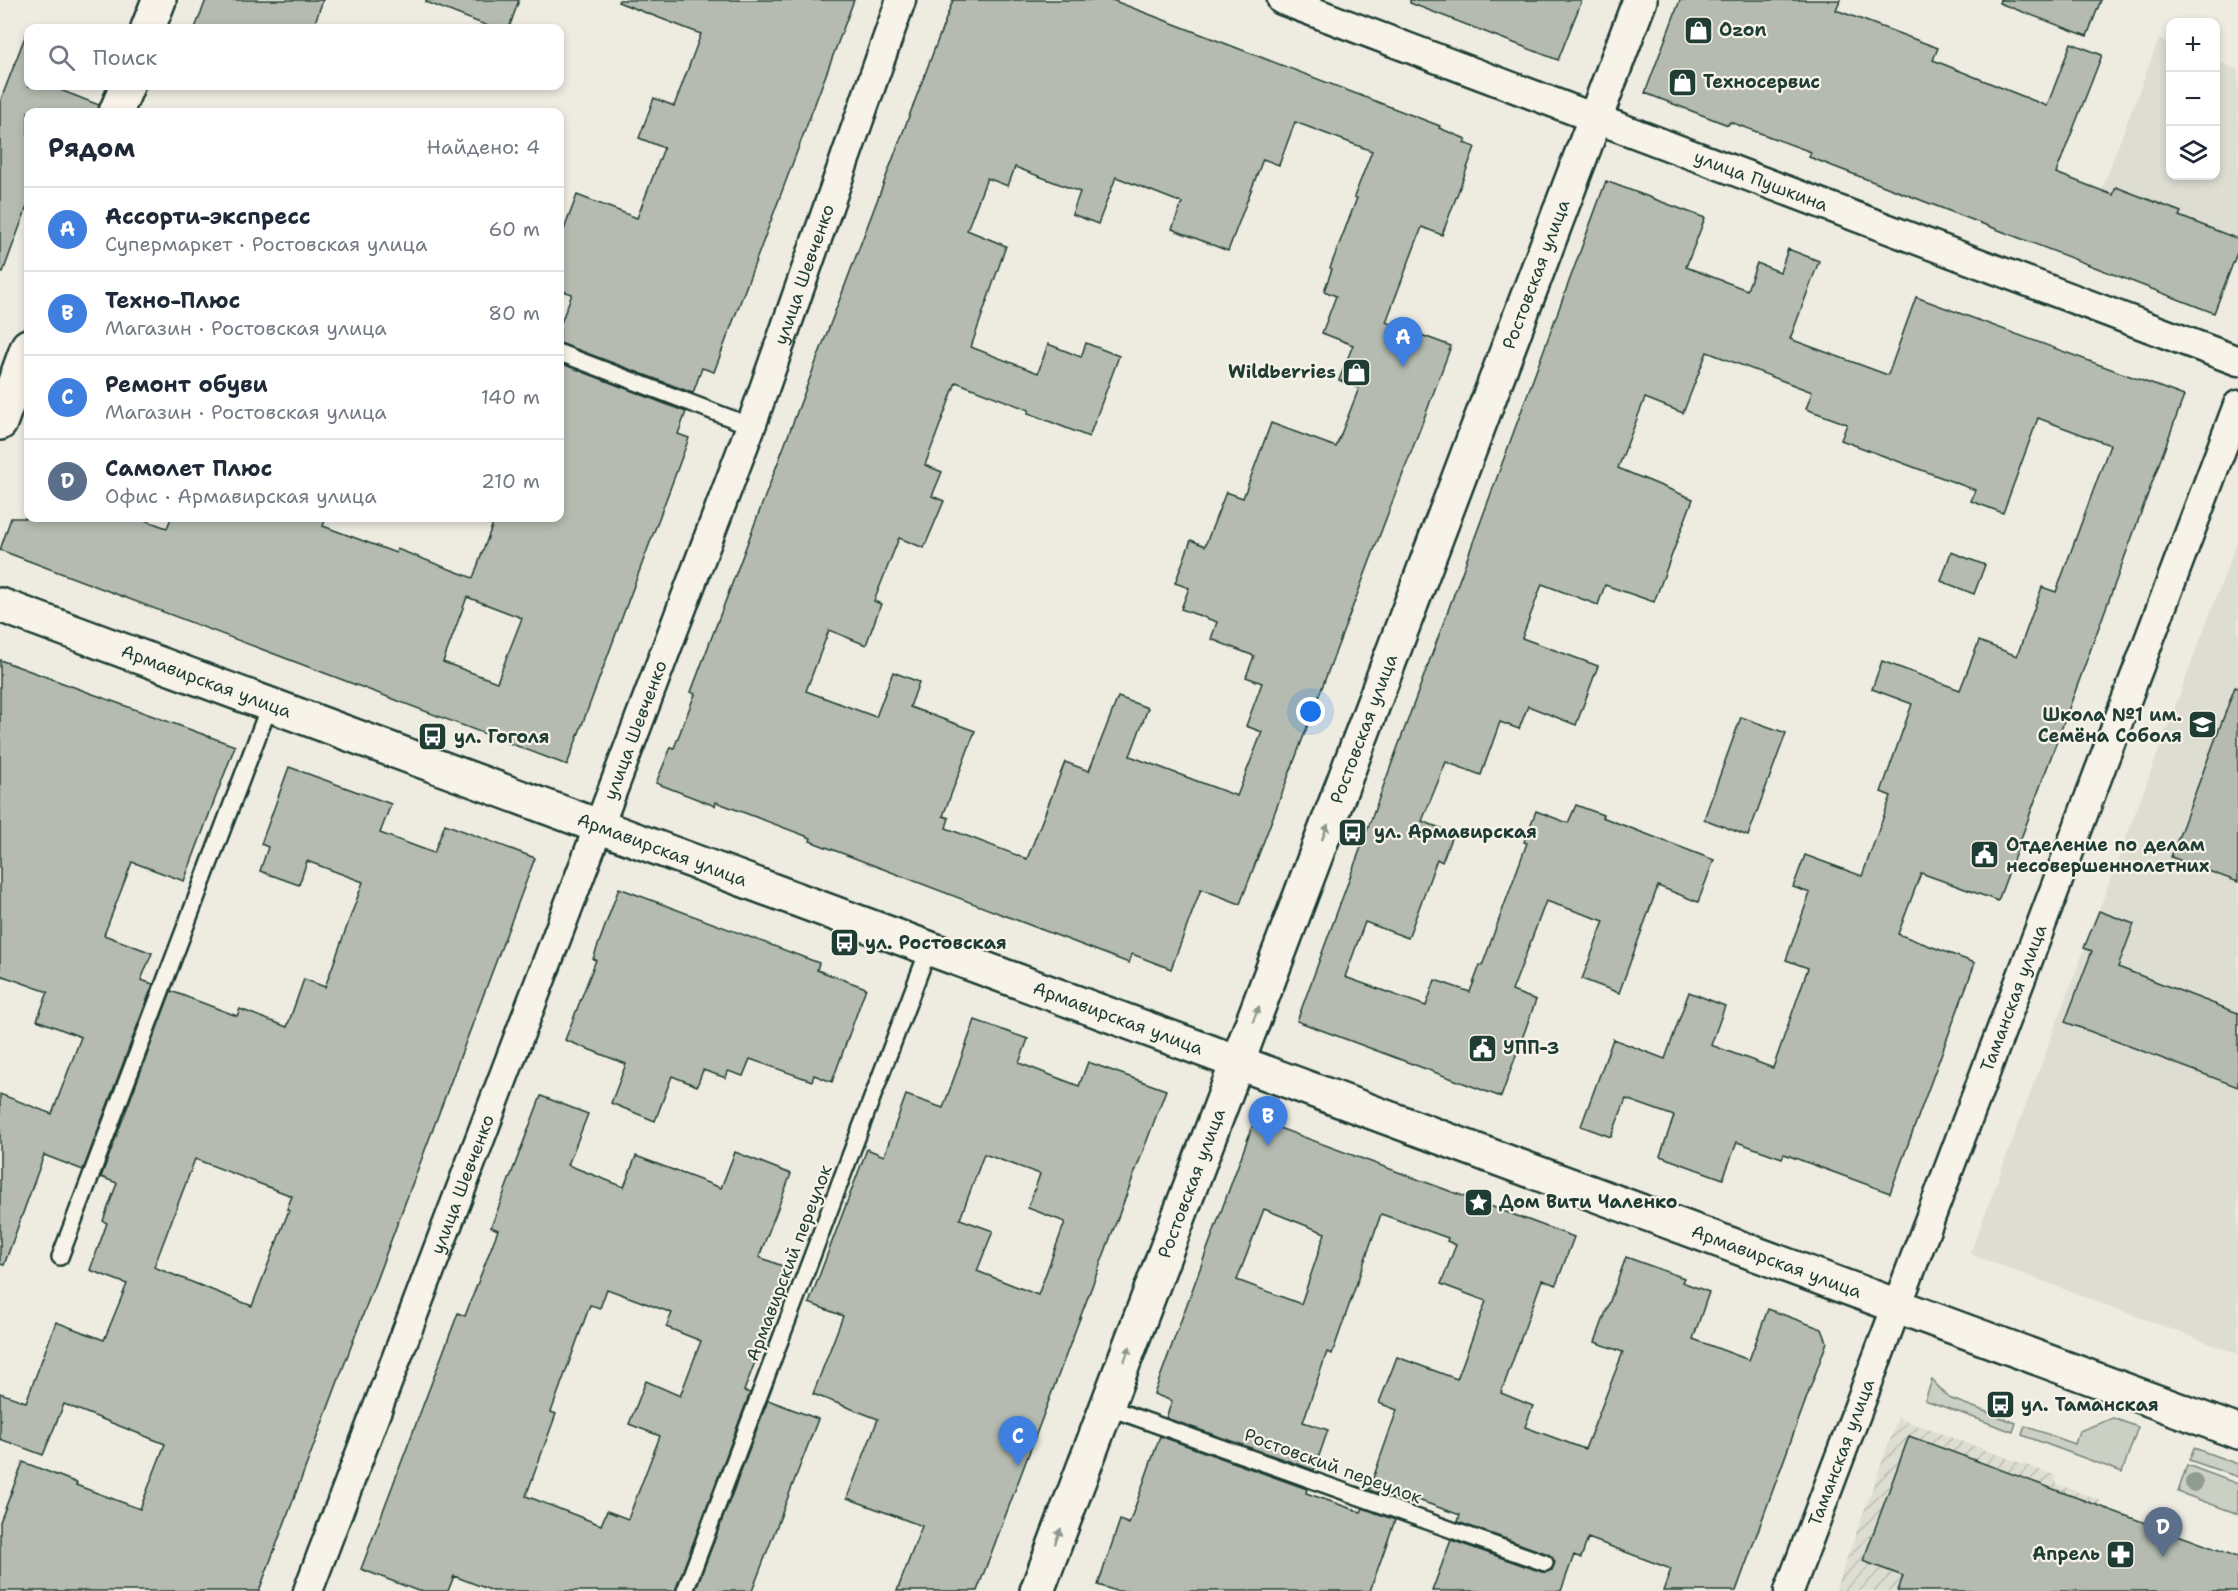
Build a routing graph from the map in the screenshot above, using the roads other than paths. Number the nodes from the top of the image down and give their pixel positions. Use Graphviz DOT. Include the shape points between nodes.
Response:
graph roads {
  1 [pos="159,0"];
  2 [pos="901,0"];
  3 [pos="1282,0"];
  4 [pos="1640,0"];
  5 [pos="150,24"];
  6 [pos="125,90"];
  7 [pos="118,108"];
  8 [pos="1596,118"];
  9 [pos="564,355"];
  10 [pos="24,357"];
  11 [pos="2238,361"];
  12 [pos="2238,405"];
  13 [pos="0,423"];
  14 [pos="751,426"];
  15 [pos="0,605"];
  16 [pos="270,704"];
  17 [pos="600,826"];
  18 [pos="929,948"];
  19 [pos="1237,1062"];
  20 [pos="60,1257"];
  21 [pos="1897,1306"];
  22 [pos="1107,1407"];
  23 [pos="2238,1432"];
  24 [pos="1545,1563"];
  25 [pos="308,1591"];
  26 [pos="685,1591"];
  27 [pos="1037,1591"];
  28 [pos="1789,1591"];
  1 -- 5 [label="street"];
  2 -- 14 [label="street, улица Шевченко"];
  3 -- 8 [label="street, улица Пушкина"];
  4 -- 8 [label="street, Ростовская улица"];
  6 -- 7 [label="street"];
  8 -- 11 [label="street, улица Пушкина"];
  19 -- 8 [label="street, Ростовская улица, one-way"];
  9 -- 14 [label="lane"];
  10 -- 13 [label="street"];
  12 -- 21 [label="street, Таманская улица"];
  14 -- 17 [label="street, улица Шевченко"];
  15 -- 16 [label="street, Армавирская улица"];
  16 -- 17 [label="street, Армавирская улица"];
  16 -- 20 [label="lane"];
  17 -- 18 [label="street, Армавирская улица"];
  17 -- 25 [label="street, улица Шевченко"];
  18 -- 19 [label="street, Армавирская улица"];
  18 -- 26 [label="lane, Армавирский переулок"];
  19 -- 21 [label="street, Армавирская улица"];
  22 -- 19 [label="street, Ростовская улица, one-way"];
  21 -- 23 [label="street, Армавирская улица"];
  21 -- 28 [label="street, Таманская улица"];
  22 -- 24 [label="lane, Ростовский переулок"];
  27 -- 22 [label="street, Ростовская улица, one-way"];
}
